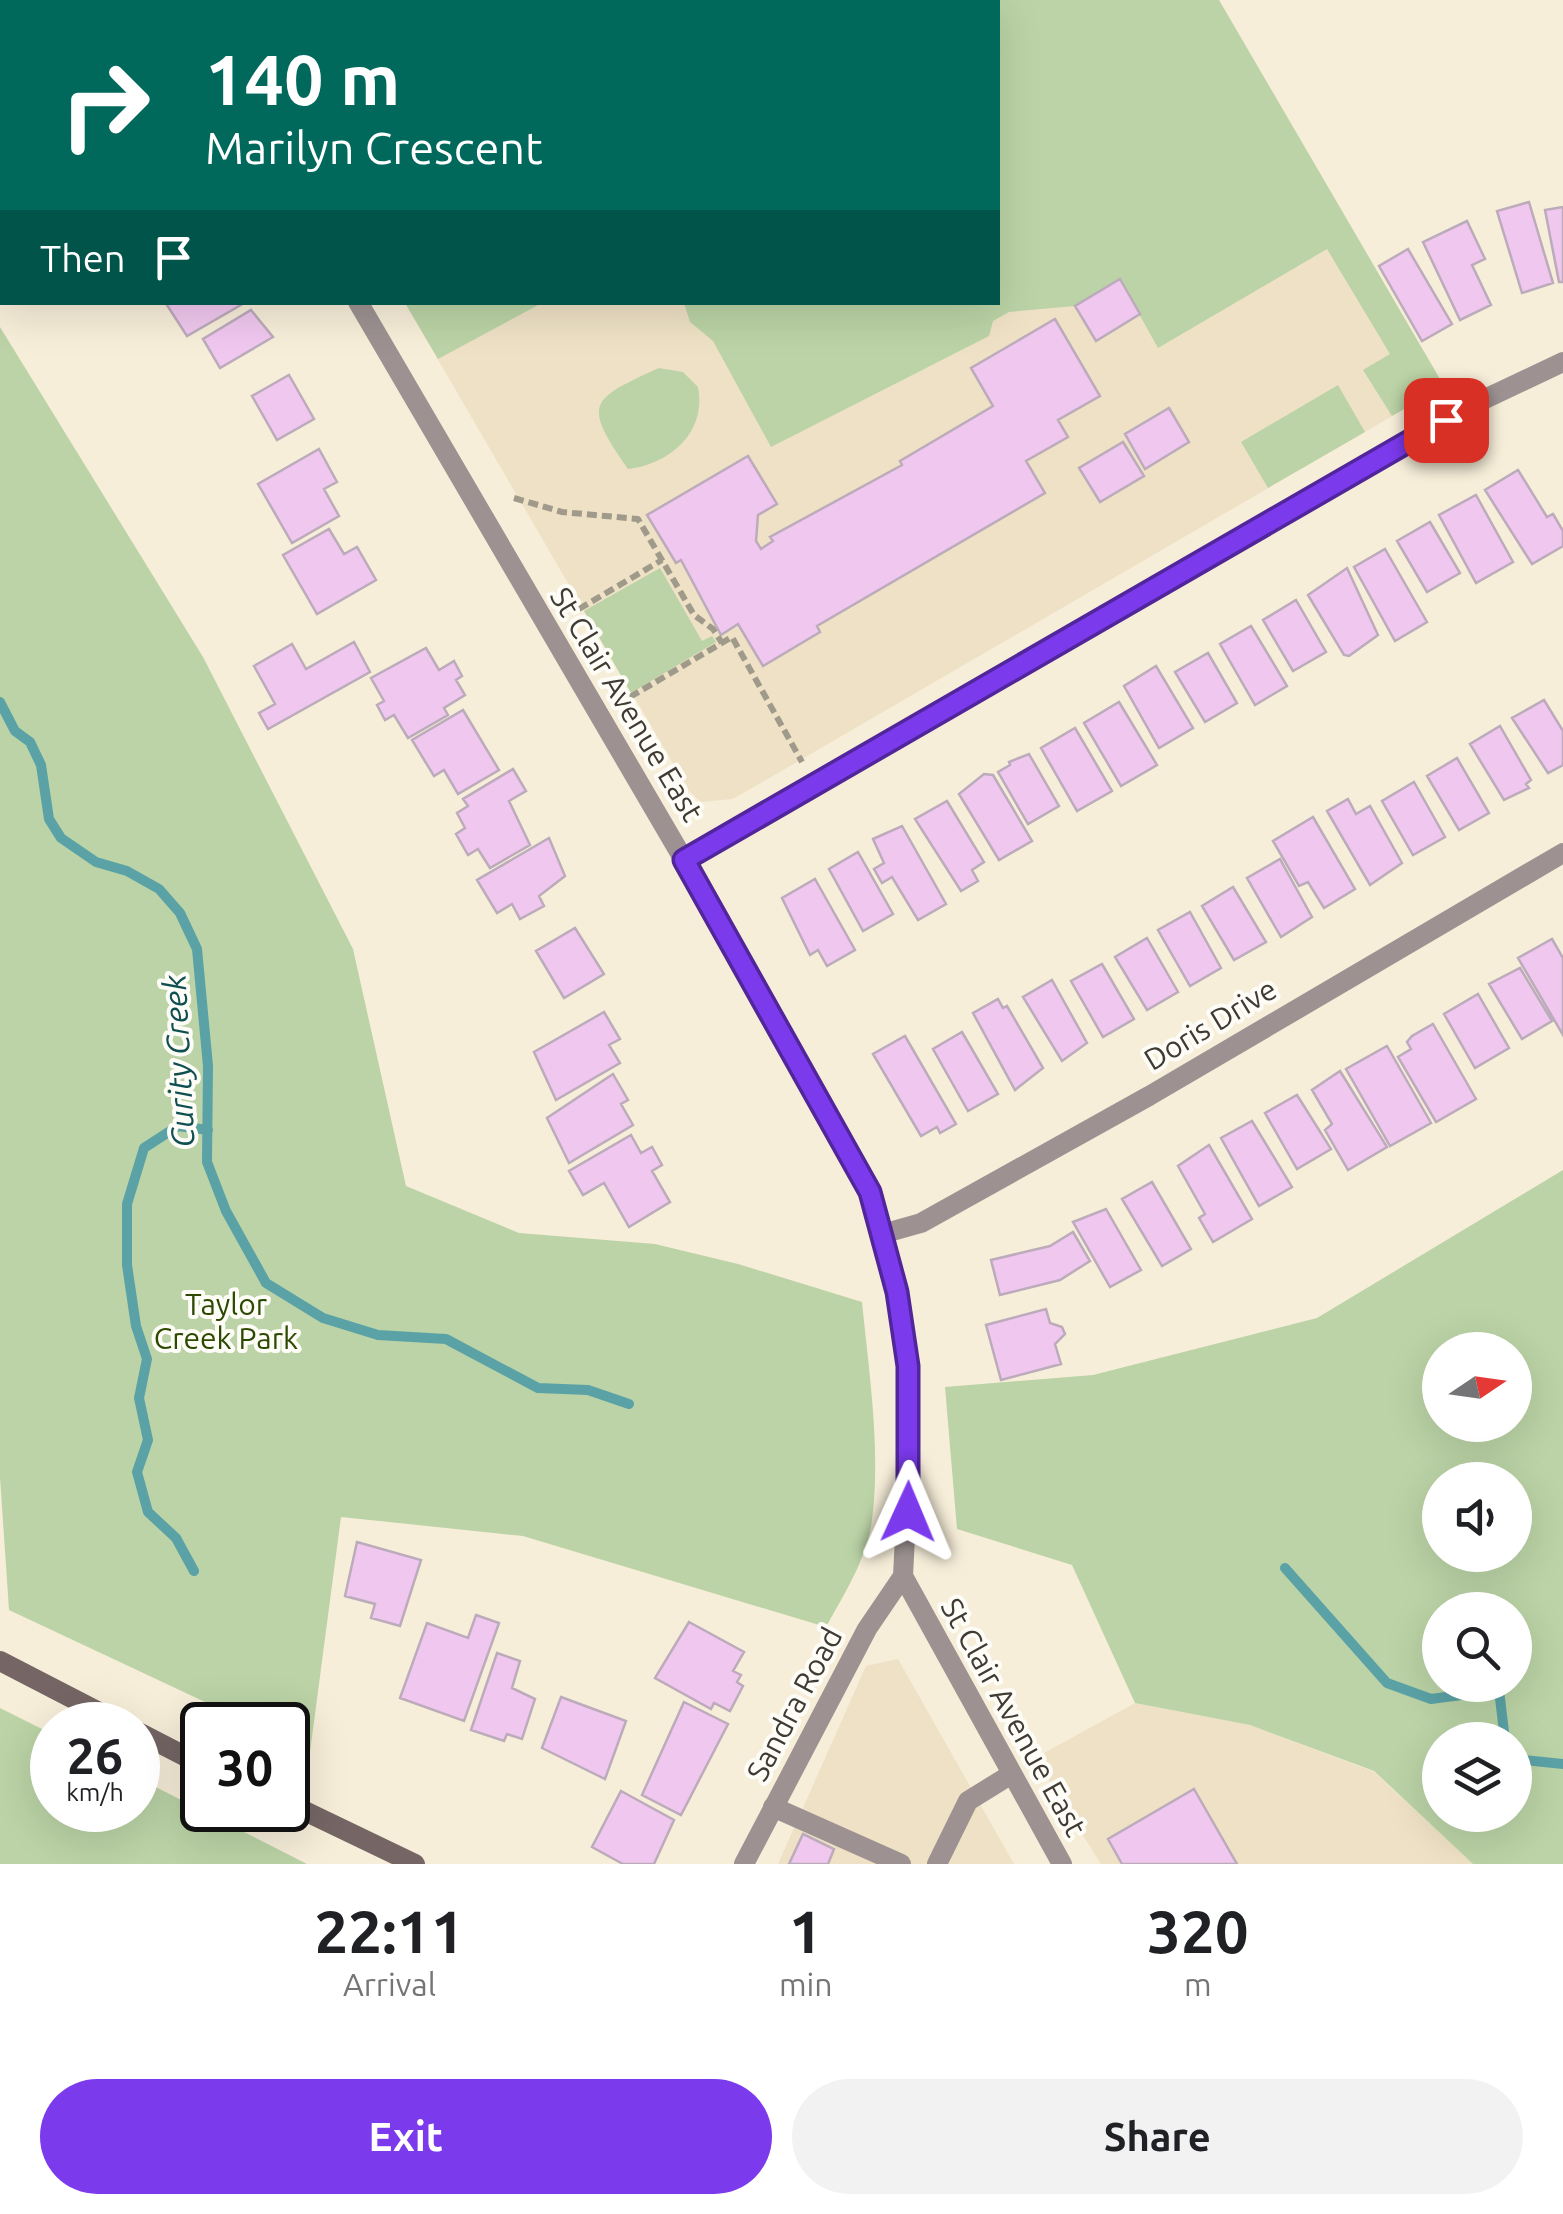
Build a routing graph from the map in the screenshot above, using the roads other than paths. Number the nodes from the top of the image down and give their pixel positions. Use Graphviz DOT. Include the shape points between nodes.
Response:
graph roads {
  1 [pos="360,305"];
  2 [pos="1563,362"];
  3 [pos="1563,853"];
  4 [pos="684,860"];
  5 [pos="882,1234"];
  6 [pos="903,1576"];
  7 [pos="0,1661"];
  8 [pos="79,1702"];
  9 [pos="1010,1775"];
  10 [pos="773,1808"];
  11 [pos="310,1814"];
  12 [pos="415,1864"];
  13 [pos="744,1864"];
  14 [pos="901,1864"];
  15 [pos="937,1864"];
  16 [pos="1062,1864"];
  1 -- 4 [label="street, St Clair Avenue East"];
  2 -- 4 [label="street" via="1470,406"];
  3 -- 5 [label="street, Doris Drive" via="921,1223"];
  4 -- 5 [label="street, St Clair Avenue East" via="853,1158"];
  5 -- 6 [label="street, St Clair Avenue East" via="908,1366"];
  6 -- 9 [label="street, St Clair Avenue East"];
  6 -- 10 [label="street, Sandra Road"];
  7 -- 8 [label="main road"];
  9 -- 15 [label="street" via="968,1802"];
  9 -- 16 [label="street, St Clair Avenue East"];
  10 -- 13 [label="street, Sandra Road"];
  10 -- 14 [label="street"];
  11 -- 12 [label="main road"];
}
